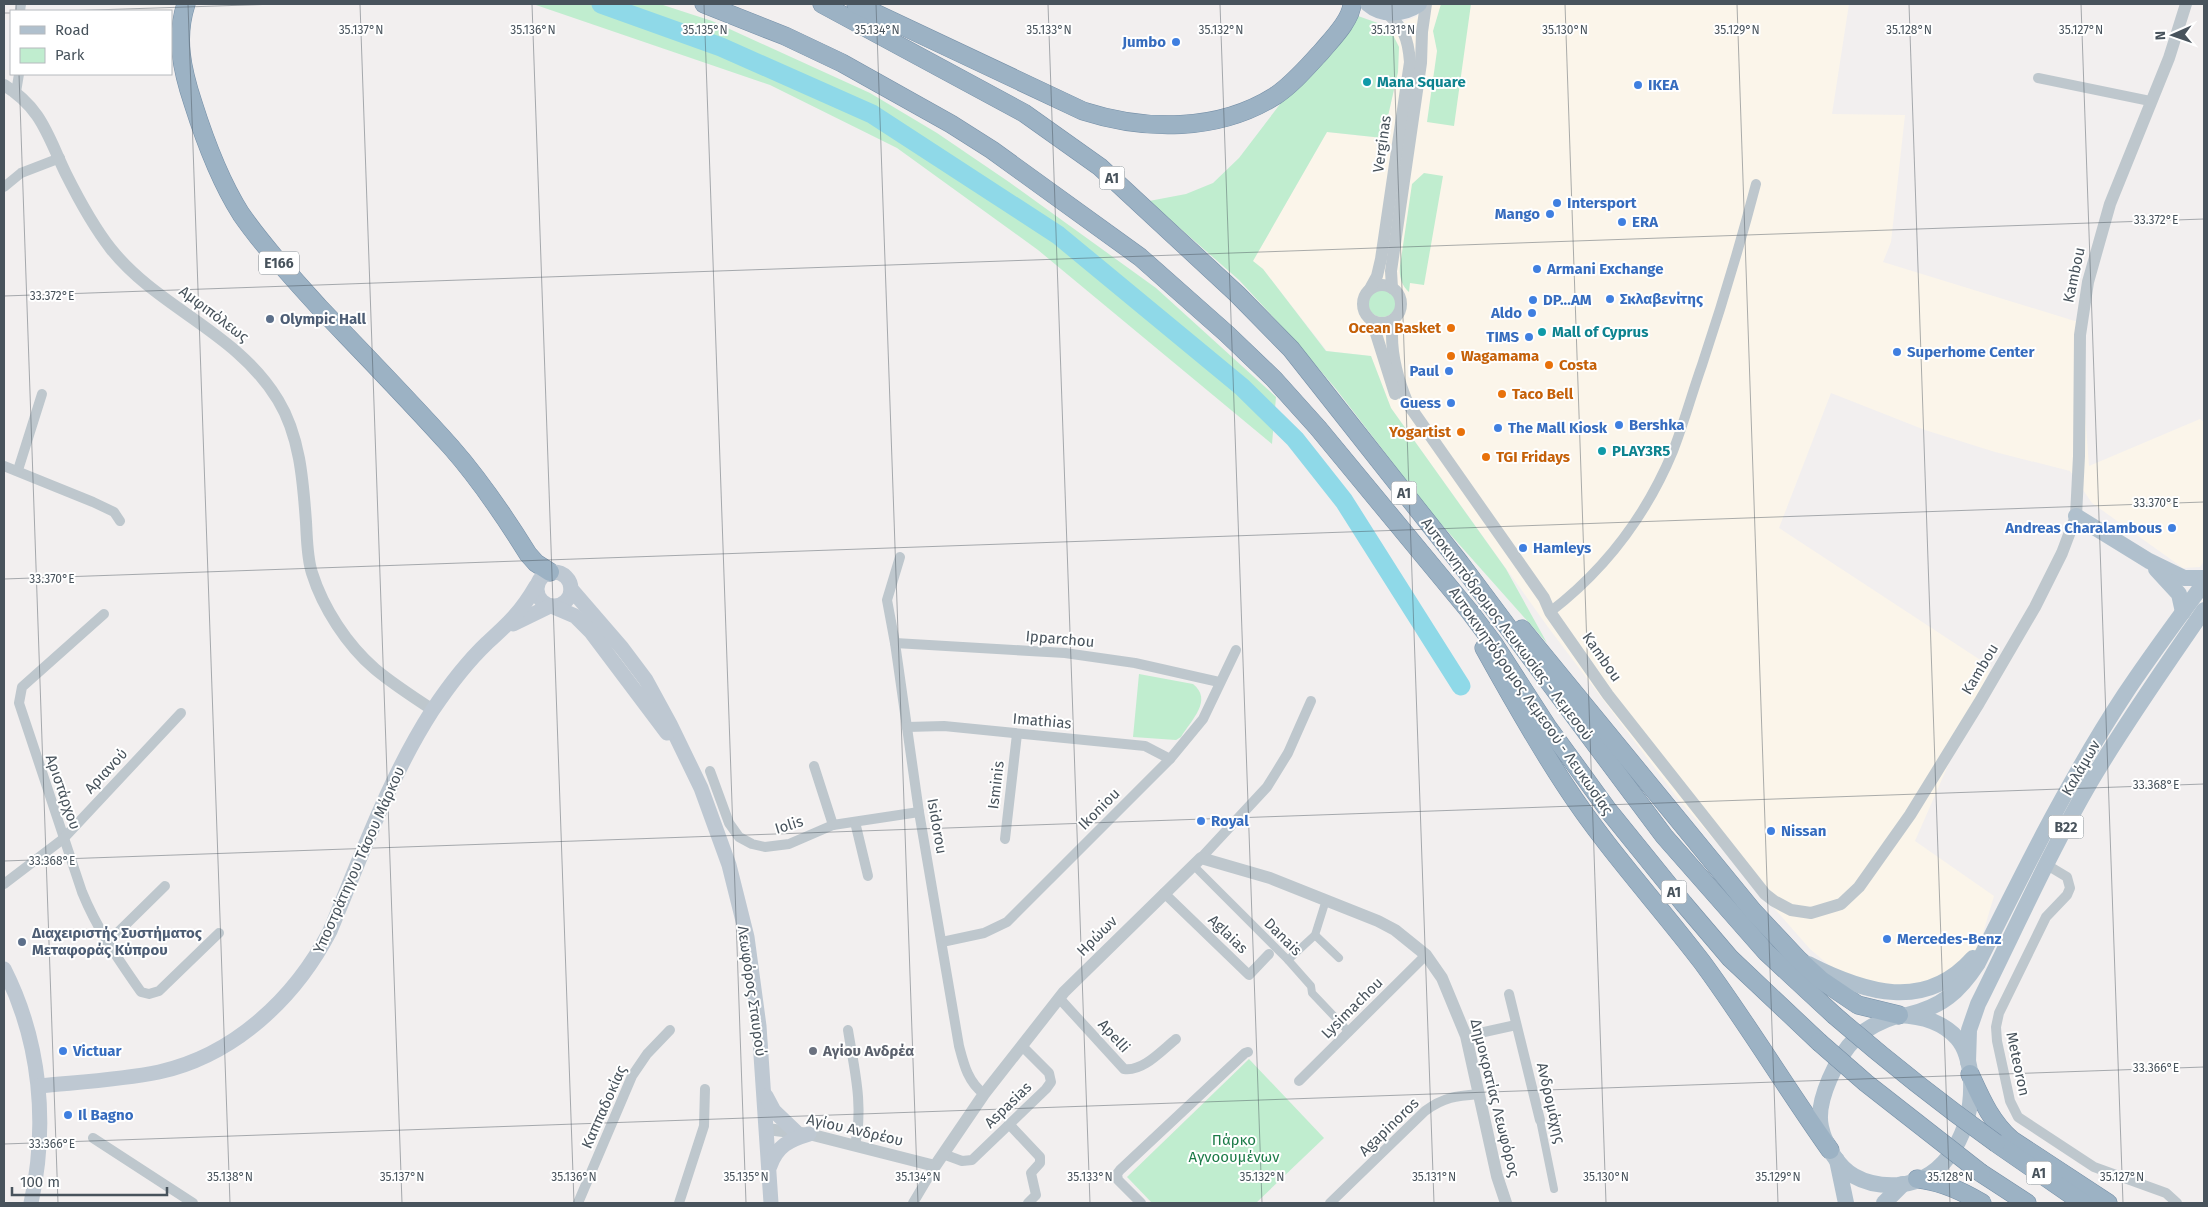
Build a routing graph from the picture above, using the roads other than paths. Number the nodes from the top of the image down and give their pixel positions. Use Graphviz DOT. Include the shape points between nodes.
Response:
graph roads {
  1 [pos="186,4"];
  2 [pos="704,4"];
  3 [pos="822,4"];
  4 [pos="856,4"];
  5 [pos="1352,4"];
  6 [pos="1368,4"];
  7 [pos="1419,4"];
  8 [pos="1426,4"];
  9 [pos="2186,4"];
  10 [pos="1386,12"];
  11 [pos="19,75"];
  12 [pos="2038,78"];
  13 [pos="4,85"];
  14 [pos="16,92"];
  15 [pos="2150,102"];
  16 [pos="60,158"];
  17 [pos="1756,184"];
  18 [pos="4,187"];
  19 [pos="1372,288"];
  20 [pos="1392,288"];
  21 [pos="1393,320"];
  22 [pos="1372,321"];
  23 [pos="42,394"];
  24 [pos="4,466"];
  25 [pos="18,470"];
  26 [pos="2076,516"];
  27 [pos="120,521"];
  28 [pos="1420,550"];
  29 [pos="900,557"];
  30 [pos="2149,561"];
  31 [pos="1460,563"];
  32 [pos="550,572"];
  33 [pos="2204,578"];
  34 [pos="2204,583"];
  35 [pos="536,586"];
  36 [pos="571,590"];
  37 [pos="552,607"];
  38 [pos="2204,610"];
  39 [pos="1550,612"];
  40 [pos="2183,612"];
  41 [pos="104,614"];
  42 [pos="505,629"];
  43 [pos="896,643"];
  44 [pos="1236,650"];
  45 [pos="1219,682"];
  46 [pos="1311,701"];
  47 [pos="433,710"];
  48 [pos="181,713"];
  49 [pos="907,727"];
  50 [pos="1017,734"];
  51 [pos="686,758"];
  52 [pos="1170,759"];
  53 [pos="814,766"];
  54 [pos="710,772"];
  55 [pos="919,812"];
  56 [pos="855,822"];
  57 [pos="833,825"];
  58 [pos="63,839"];
  59 [pos="1005,840"];
  60 [pos="1197,862"];
  61 [pos="2047,865"];
  62 [pos="868,876"];
  63 [pos="4,884"];
  64 [pos="165,886"];
  65 [pos="1164,893"];
  66 [pos="1326,900"];
  67 [pos="219,933"];
  68 [pos="1315,935"];
  69 [pos="1990,940"];
  70 [pos="942,942"];
  71 [pos="107,943"];
  72 [pos="1269,954"];
  73 [pos="1426,956"];
  74 [pos="1339,958"];
  75 [pos="1798,959"];
  76 [pos="1288,960"];
  77 [pos="6,978"];
  78 [pos="1509,994"];
  79 [pos="1059,998"];
  80 [pos="1903,1015"];
  81 [pos="1516,1024"];
  82 [pos="670,1030"];
  83 [pos="848,1030"];
  84 [pos="1349,1032"];
  85 [pos="1466,1036"];
  86 [pos="1176,1038"];
  87 [pos="1022,1046"];
  88 [pos="1248,1052"];
  89 [pos="1969,1068"];
  90 [pos="1299,1081"];
  91 [pos="38,1086"];
  92 [pos="705,1088"];
  93 [pos="764,1092"];
  94 [pos="984,1094"];
  95 [pos="1479,1094"];
  96 [pos="1540,1120"];
  97 [pos="1009,1124"];
  98 [pos="766,1129"];
  99 [pos="803,1133"];
  100 [pos="93,1138"];
  101 [pos="855,1145"];
  102 [pos="942,1154"];
  103 [pos="1833,1155"];
  104 [pos="935,1166"];
  105 [pos="769,1169"];
  106 [pos="1910,1182"];
  107 [pos="1554,1189"];
  108 [pos="30,1203"];
  109 [pos="193,1203"];
  110 [pos="578,1203"];
  111 [pos="678,1203"];
  112 [pos="772,1203"];
  113 [pos="913,1203"];
  114 [pos="1028,1203"];
  115 [pos="1141,1203"];
  116 [pos="1330,1203"];
  117 [pos="1506,1203"];
  118 [pos="1846,1203"];
  119 [pos="1884,1203"];
  120 [pos="1982,1203"];
  121 [pos="2027,1203"];
  122 [pos="2083,1203"];
  123 [pos="2108,1203"];
  124 [pos="2177,1203"];
  1 -- 32 [label="highway, E166" via="180,49 187,86 217,168 241,213 282,266 450,447 484,488 528,554"];
  2 -- 28 [label="highway, Αυτοκινητόδρομος Λεμεσού - Λευκωσίας / A1" via="826,55 951,124 1140,257 1274,378"];
  3 -- 31 [label="highway, Αυτοκινητόδρομος Λευκωσίας - Λεμεσού / A1" via="1024,113 1100,167 1237,294 1291,349"];
  4 -- 5 [label="highway" via="1083,111 1120,121 1165,124 1189,124 1235,116 1276,96 1324,49 1345,21"];
  6 -- 10 [label="main road"];
  7 -- 10 [label="main road" via="1399,12"];
  8 -- 20 [label="street, Verginas" via="1391,271"];
  9 -- 15 [label="street, Kambou" via="2169,58"];
  10 -- 19 [label="street, Verginas" via="1399,24 1409,41 1410,62 1381,259"];
  11 -- 14 [label="street"];
  12 -- 15 [label="street"];
  13 -- 14 [label="street, Αμφιπόλεως"];
  14 -- 16 [label="street, Αμφιπόλεως" via="40,119"];
  15 -- 26 [label="street, Kambou" via="2110,204 2086,291 2080,335"];
  16 -- 18 [label="street" via="21,173"];
  16 -- 47 [label="street, Αμφιπόλεως" via="87,213 124,264 229,343 254,368 278,400 291,427 299,458 312,572 324,604 344,635 373,668"];
  17 -- 39 [label="street" via="1731,275 1673,451 1642,512 1608,559 1580,588"];
  19 -- 20 [label="street" via="1378,285"];
  19 -- 22 [label="street" via="1366,293 1362,309"];
  20 -- 21 [label="street" via="1401,304"];
  21 -- 22 [label="street" via="1387,323"];
  21 -- 39 [label="street, Kambou" via="1392,352 1408,404 1544,598"];
  22 -- 39 [label="street, Kambou" via="1394,392 1537,599"];
  23 -- 25 [label="street"];
  24 -- 25 [label="street"];
  25 -- 27 [label="street" via="114,512"];
  26 -- 30 [label="main road"];
  26 -- 39 [label="street, Kambou" via="2036,607 1910,814 1859,888 1841,904 1821,912 1791,910 1764,894 1608,696"];
  28 -- 103 [label="highway" via="1482,645 1565,786 1736,1009"];
  28 -- 121 [label="highway, Αυτοκινητόδρομος Λεμεσού - Λευκωσίας / A1, bridge" via="1484,631 1597,795 1730,958 1866,1083 1981,1173"];
  29 -- 43 [label="street, Isidorou" via="887,600"];
  30 -- 33 [label="main road" via="2184,578"];
  30 -- 40 [label="main road" via="2174,586"];
  31 -- 75 [label="highway" via="1520,627 1747,904"];
  31 -- 122 [label="highway, Αυτοκινητόδρομος Λευκωσίας - Λεμεσού / A1, bridge" via="1664,836 1766,952 1834,1015 1934,1099"];
  32 -- 35 [label="main road"];
  32 -- 36 [label="main road" via="562,574 570,583"];
  34 -- 40 [label="main road, Καλάμων / B22"];
  35 -- 37 [label="main road" via="538,597"];
  35 -- 42 [label="main road, Υποστράτηγου Τάσου Μάρκου"];
  36 -- 37 [label="main road" via="566,602"];
  36 -- 51 [label="main road, Λεωφόρος Σταυρού" via="646,680"];
  37 -- 42 [label="main road, Υποστράτηγου Τάσου Μάρκου"];
  37 -- 51 [label="main road, Λεωφόρος Σταυρού" via="575,616 591,632"];
  38 -- 61 [label="main road, Καλάμων / B22" via="2148,688 2091,781"];
  40 -- 69 [label="main road, Καλάμων / B22" via="2125,694 2087,756"];
  41 -- 58 [label="street, Αριστάρχου" via="22,687 19,703"];
  42 -- 47 [label="main road, Υποστράτηγου Τάσου Μάρκου" via="464,669"];
  43 -- 45 [label="street, Ipparchou" via="1065,653 1135,663"];
  43 -- 49 [label="street, Isidorou"];
  44 -- 45 [label="street, Ikoniou"];
  45 -- 52 [label="street, Ikoniou" via="1204,719"];
  46 -- 60 [label="street, Ηρώων" via="1288,753 1267,787"];
  47 -- 91 [label="main road, Υποστράτηγου Τάσου Μάρκου" via="415,739 388,796 319,952 271,1012 230,1041 183,1064 134,1076"];
  48 -- 58 [label="street, Αριανού"];
  49 -- 50 [label="street, Imathias" via="944,726"];
  49 -- 55 [label="street, Isidorou"];
  50 -- 52 [label="street, Imathias" via="1144,746"];
  50 -- 59 [label="street, Isminis"];
  51 -- 93 [label="main road, Λεωφόρος Σταυρού" via="701,788 729,866 747,937"];
  52 -- 70 [label="street, Ikoniou" via="1007,922 984,934"];
  53 -- 57 [label="street"];
  54 -- 57 [label="street, Iolis" via="729,822 739,837 752,844 765,847 789,844"];
  55 -- 56 [label="street, Iolis"];
  55 -- 70 [label="street, Isidorou"];
  56 -- 57 [label="street, Iolis"];
  56 -- 62 [label="street"];
  58 -- 63 [label="street, Αριανού"];
  58 -- 71 [label="street, Αριστάρχου" via="93,919"];
  60 -- 65 [label="street, Ηρώων"];
  60 -- 66 [label="street, Δημοκρατίας Λεωφόρος" via="1270,878"];
  60 -- 76 [label="street, Danais"];
  61 -- 89 [label="main road, Καλάμων / B22" via="1978,1004 1969,1030"];
  61 -- 124 [label="street, Meteoron" via="2067,877 2070,888 2046,917 1996,1023 2011,1105 2021,1120 2094,1167 2161,1191"];
  64 -- 71 [label="street"];
  65 -- 72 [label="street, Aglaias" via="1249,975"];
  65 -- 79 [label="street, Ηρώων"];
  66 -- 68 [label="street"];
  66 -- 73 [label="street, Δημοκρατίας Λεωφόρος" via="1395,930"];
  67 -- 71 [label="street, Αριστάρχου" via="159,991 149,994 141,992"];
  68 -- 74 [label="street"];
  68 -- 76 [label="street"];
  69 -- 75 [label="main road" via="1952,977 1930,988 1905,993 1870,989"];
  69 -- 80 [label="main road, Καλάμων / B22" via="1956,992 1933,1007"];
  70 -- 94 [label="street, Isidorou" via="964,1066 973,1086"];
  73 -- 84 [label="street, Lysimachou"];
  73 -- 85 [label="street, Δημοκρατίας Λεωφόρος" via="1442,978"];
  75 -- 80 [label="highway" via="1821,980 1858,1005"];
  76 -- 84 [label="street, Danais" via="1311,986 1312,993"];
  77 -- 91 [label="main road" via="31,1042"];
  78 -- 81 [label="street, Ανδρομάχης"];
  79 -- 86 [label="street, Apelli" via="1124,1069 1140,1067"];
  79 -- 87 [label="street, Ηρώων"];
  80 -- 89 [label="main road, B22" via="1929,1019 1950,1032 1958,1040"];
  80 -- 103 [label="main road, B22" via="1878,1022 1866,1030 1837,1062 1822,1103 1820,1126"];
  81 -- 85 [label="street"];
  81 -- 96 [label="street, Ανδρομάχης"];
  82 -- 110 [label="street, Καππαδοκίας" via="632,1076"];
  83 -- 101 [label="street" via="860,1105"];
  84 -- 90 [label="street, Lysimachou"];
  85 -- 95 [label="street, Δημοκρατίας Λεωφόρος"];
  87 -- 94 [label="street, Ηρώων"];
  87 -- 97 [label="street, Aspasias" via="1049,1073 1051,1082"];
  88 -- 115 [label="street" via="1117,1174 1118,1180"];
  89 -- 106 [label="main road, B22" via="1969,1113 1958,1142 1936,1169"];
  89 -- 123 [label="highway" via="1985,1106 2002,1131"];
  91 -- 108 [label="main road" via="40,1135"];
  92 -- 111 [label="street" via="704,1126"];
  93 -- 98 [label="main road, Λεωφόρος Σταυρού"];
  93 -- 99 [label="main road" via="774,1111"];
  94 -- 102 [label="street, Ηρώων"];
  95 -- 116 [label="street, Agapinoros" via="1440,1100 1425,1110"];
  95 -- 117 [label="street, Δημοκρατίας Λεωφόρος"];
  96 -- 107 [label="street, Ανδρομάχης"];
  97 -- 102 [label="street, Aspasias" via="972,1160 962,1161"];
  97 -- 114 [label="street" via="1040,1158 1040,1163 1031,1173 1036,1195"];
  98 -- 99 [label="street, Αγίου Ανδρέου"];
  98 -- 105 [label="main road, Λεωφόρος Σταυρού"];
  99 -- 101 [label="street, Αγίου Ανδρέου"];
  99 -- 105 [label="main road" via="781,1146"];
  100 -- 109 [label="street"];
  101 -- 104 [label="street, Αγίου Ανδρέου"];
  102 -- 104 [label="street, Ηρώων"];
  103 -- 106 [label="main road, B22" via="1852,1175 1870,1183"];
  103 -- 118 [label="main road, B22"];
  104 -- 113 [label="street, Ηρώων"];
  105 -- 112 [label="main road, Λεωφόρος Σταυρού"];
  106 -- 119 [label="main road, B22"];
  106 -- 120 [label="highway" via="1946,1185"];
}
